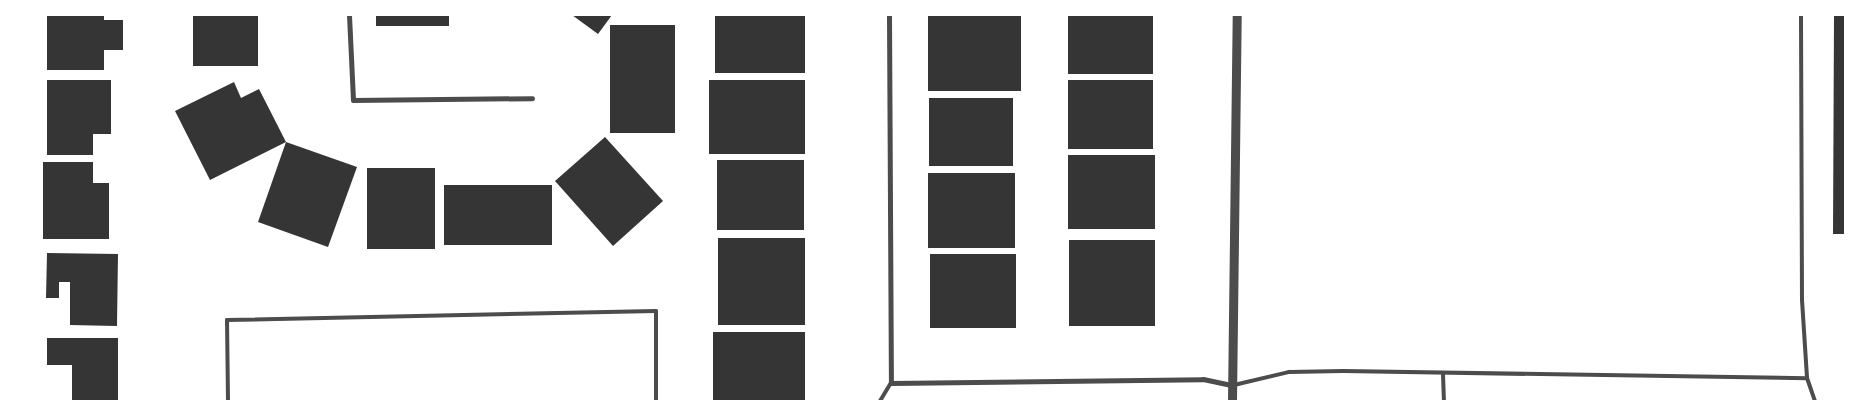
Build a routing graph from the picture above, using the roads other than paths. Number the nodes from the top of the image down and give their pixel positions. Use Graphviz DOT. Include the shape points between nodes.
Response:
graph roads {
  1 [pos="349,15"];
  2 [pos="889,15"];
  3 [pos="1237,15"];
  4 [pos="1800,15"];
  5 [pos="532,98"];
  6 [pos="1443,374"];
  7 [pos="1807,378"];
  8 [pos="891,383"];
  9 [pos="1232,385"];
  10 [pos="228,401"];
  11 [pos="656,401"];
  12 [pos="880,401"];
  13 [pos="1232,401"];
  14 [pos="1444,401"];
  15 [pos="1816,401"];
  1 -- 5 [label="street" via="353,100"];
  2 -- 8 [label="street"];
  3 -- 9 [label="street"];
  4 -- 7 [label="lane" via="1800,221"];
  6 -- 7 [label="lane"];
  6 -- 9 [label="lane" via="1290,372"];
  6 -- 14 [label="lane"];
  7 -- 15 [label="lane"];
  8 -- 9 [label="street" via="1203,379"];
  8 -- 12 [label="lane"];
  9 -- 13 [label="street"];
  10 -- 11 [label="lane" via="227,320 656,311"];
}
